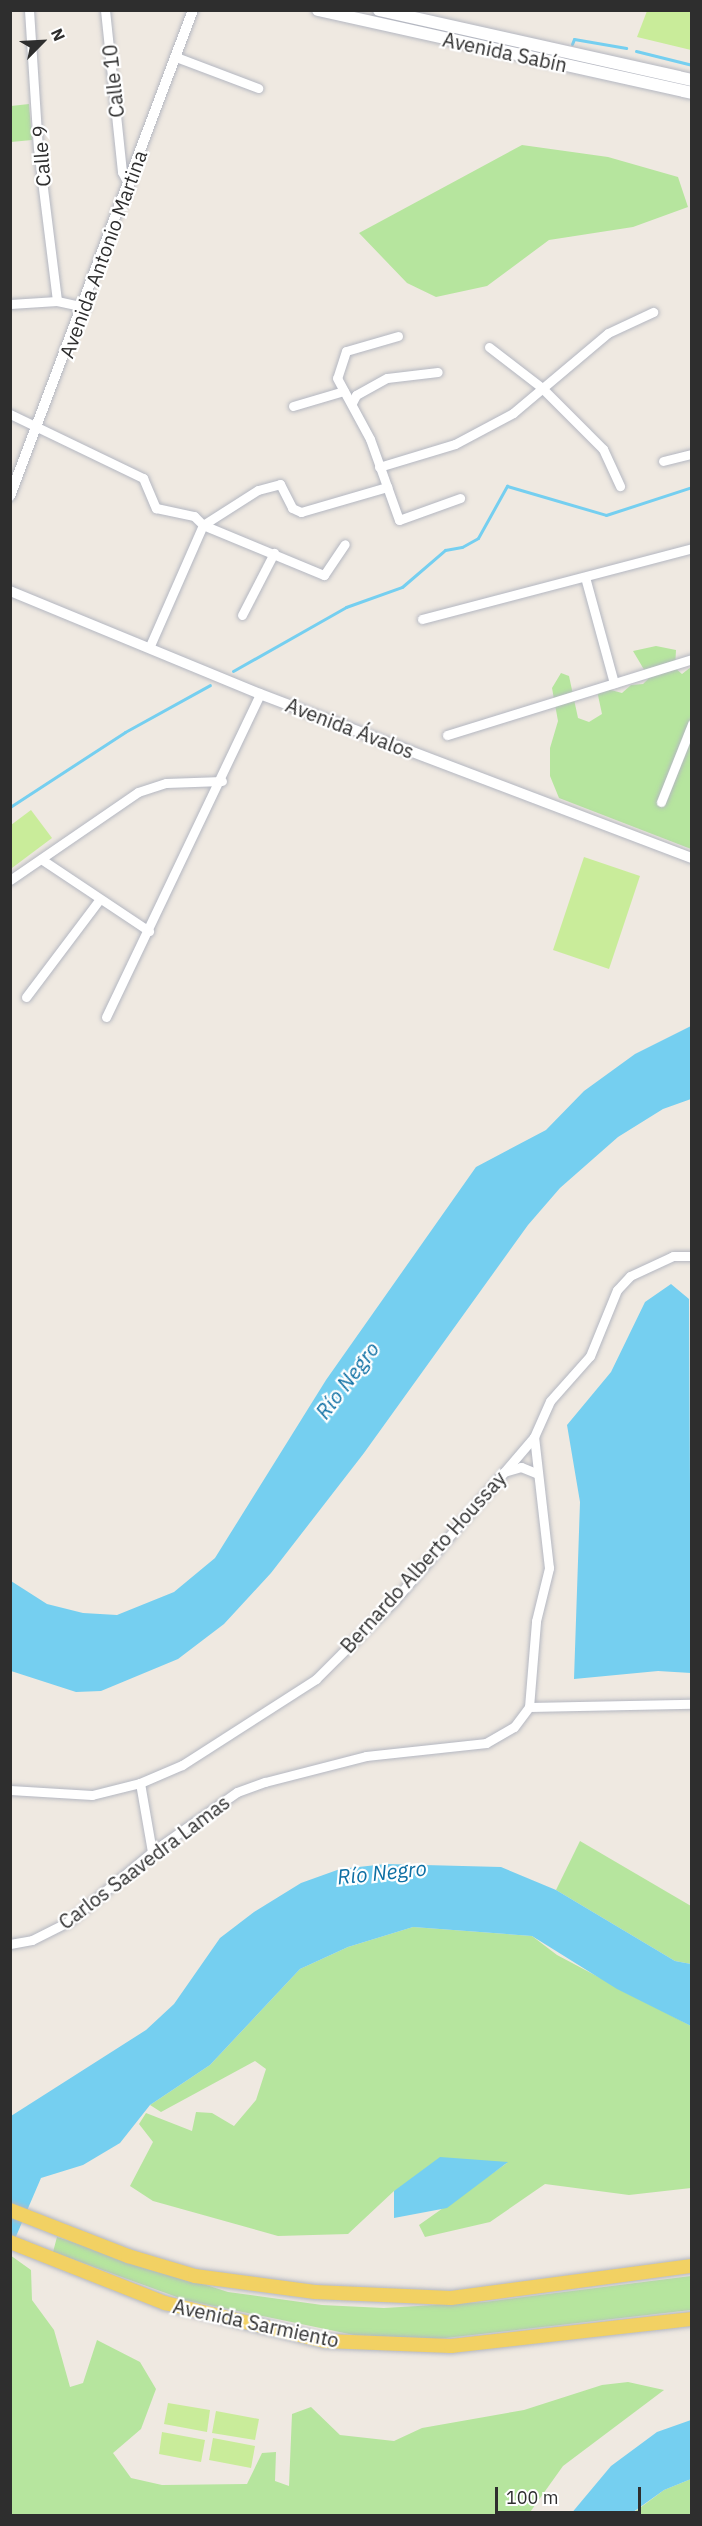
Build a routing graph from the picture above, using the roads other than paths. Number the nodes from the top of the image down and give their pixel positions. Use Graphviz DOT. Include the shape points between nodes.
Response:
graph roads {
  1 [pos="29,10"];
  2 [pos="105,10"];
  3 [pos="193,10"];
  4 [pos="318,10"];
  5 [pos="379,10"];
  6 [pos="176,57"];
  7 [pos="692,80"];
  8 [pos="258,88"];
  9 [pos="692,93"];
  10 [pos="129,185"];
  11 [pos="57,301"];
  12 [pos="10,304"];
  13 [pos="85,307"];
  14 [pos="653,312"];
  15 [pos="398,336"];
  16 [pos="489,347"];
  17 [pos="438,372"];
  18 [pos="541,387"];
  19 [pos="345,391"];
  20 [pos="352,403"];
  21 [pos="293,406"];
  22 [pos="10,414"];
  23 [pos="36,428"];
  24 [pos="692,454"];
  25 [pos="663,461"];
  26 [pos="380,467"];
  27 [pos="15,472"];
  28 [pos="620,486"];
  29 [pos="387,487"];
  30 [pos="10,496"];
  31 [pos="460,498"];
  32 [pos="203,525"];
  33 [pos="345,544"];
  34 [pos="692,548"];
  35 [pos="274,554"];
  36 [pos="585,577"];
  37 [pos="10,591"];
  38 [pos="242,615"];
  39 [pos="422,619"];
  40 [pos="149,648"];
  41 [pos="692,659"];
  42 [pos="614,683"];
  43 [pos="260,694"];
  44 [pos="692,724"];
  45 [pos="447,735"];
  46 [pos="222,781"];
  47 [pos="661,802"];
  48 [pos="692,858"];
  49 [pos="41,859"];
  50 [pos="10,880"];
  51 [pos="99,900"];
  52 [pos="149,931"];
  53 [pos="26,997"];
  54 [pos="106,1017"];
  55 [pos="692,1256"];
  56 [pos="534,1437"];
  57 [pos="504,1472"];
  58 [pos="536,1473"];
  59 [pos="692,1704"];
  60 [pos="529,1707"];
  61 [pos="140,1783"];
  62 [pos="10,1790"];
  63 [pos="152,1852"];
  64 [pos="10,1944"];
  65 [pos="10,2210"];
  66 [pos="10,2242"];
  67 [pos="692,2266"];
  68 [pos="692,2319"];
  1 -- 11 [label="street, Calle 9" via="38,148"];
  2 -- 10 [label="street, Calle 10" via="122,172"];
  3 -- 6 [label="street, Avenida Antonio Martina"];
  4 -- 9 [label="main road, Avenida Sabín"];
  5 -- 7 [label="main road, Avenida Sabín"];
  6 -- 8 [label="street"];
  6 -- 10 [label="street, Avenida Antonio Martina"];
  10 -- 13 [label="street, Avenida Antonio Martina"];
  11 -- 12 [label="street"];
  11 -- 13 [label="street"];
  13 -- 23 [label="street, Avenida Antonio Martina"];
  14 -- 18 [label="street" via="608,333"];
  15 -- 19 [label="street" via="345,351 337,378"];
  16 -- 18 [label="street"];
  17 -- 20 [label="street" via="387,378 356,395"];
  18 -- 26 [label="street" via="513,413 455,444"];
  18 -- 28 [label="street" via="607,454"];
  19 -- 20 [label="street"];
  19 -- 21 [label="street"];
  20 -- 26 [label="street"];
  22 -- 23 [label="street"];
  23 -- 27 [label="street, Avenida Antonio Martina"];
  23 -- 32 [label="street" via="142,478 156,508 194,516"];
  24 -- 25 [label="street"];
  26 -- 29 [label="street"];
  27 -- 30 [label="street, Avenida Antonio Martina"];
  29 -- 31 [label="street" via="399,520"];
  29 -- 32 [label="street" via="301,512 292,508 280,484 258,490"];
  32 -- 35 [label="street"];
  32 -- 40 [label="street"];
  33 -- 35 [label="street" via="324,575"];
  34 -- 36 [label="street"];
  35 -- 38 [label="street"];
  36 -- 39 [label="street"];
  36 -- 42 [label="street"];
  37 -- 40 [label="street, Avenida Ávalos"];
  40 -- 43 [label="street, Avenida Ávalos"];
  41 -- 42 [label="street"];
  42 -- 45 [label="street"];
  43 -- 46 [label="street"];
  43 -- 48 [label="street, Avenida Ávalos"];
  44 -- 47 [label="street"];
  46 -- 49 [label="street" via="166,783 138,792"];
  46 -- 52 [label="street"];
  49 -- 50 [label="street"];
  49 -- 51 [label="street"];
  51 -- 52 [label="street"];
  51 -- 53 [label="street"];
  52 -- 54 [label="street"];
  55 -- 56 [label="street, Bernardo Alberto Houssay" via="673,1256 630,1276 617,1290 590,1356 550,1401"];
  56 -- 57 [label="street, Bernardo Alberto Houssay"];
  56 -- 58 [label="street"];
  57 -- 58 [label="street" via="521,1467"];
  57 -- 61 [label="street, Bernardo Alberto Houssay" via="394,1601 316,1679 182,1765"];
  58 -- 60 [label="street" via="549,1568 536,1621"];
  59 -- 60 [label="street"];
  60 -- 63 [label="street, Carlos Saavedra Lamas" via="514,1727 486,1743 366,1755 237,1792"];
  61 -- 62 [label="street, Bernardo Alberto Houssay" via="93,1795"];
  61 -- 63 [label="street"];
  63 -- 64 [label="street, Carlos Saavedra Lamas" via="68,1922 32,1940"];
  65 -- 67 [label="main road, Avenida Sarmiento" via="128,2256 195,2276 273,2289 385,2298 451,2298"];
  66 -- 68 [label="main road, Avenida Sarmiento" via="165,2303 325,2341 451,2346"];
}
